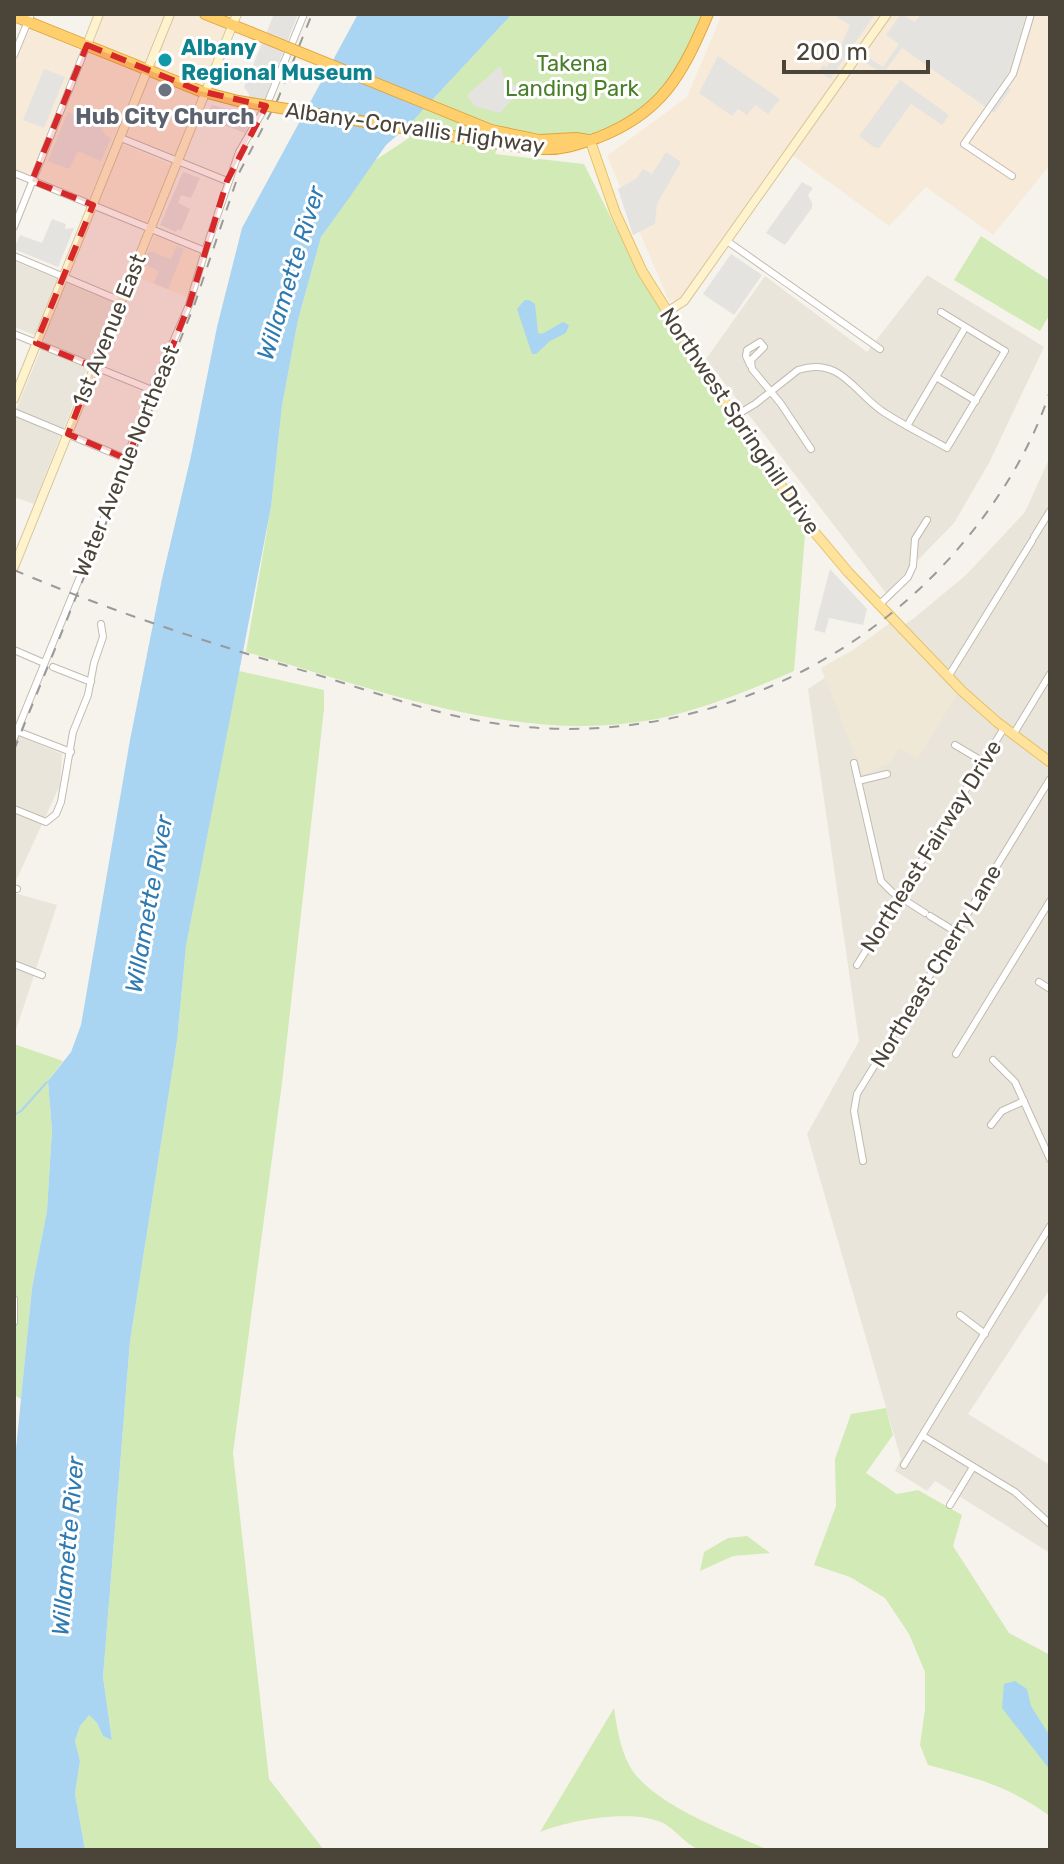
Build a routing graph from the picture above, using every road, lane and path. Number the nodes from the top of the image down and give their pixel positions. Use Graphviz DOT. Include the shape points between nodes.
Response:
graph roads {
  1 [pos="99,14"];
  2 [pos="170,14"];
  3 [pos="205,14"];
  4 [pos="237,14"];
  5 [pos="304,14"];
  6 [pos="708,14"];
  7 [pos="887,14"];
  8 [pos="1031,14"];
  9 [pos="14,16"];
  10 [pos="29,18"];
  11 [pos="233,25"];
  12 [pos="87,45"];
  13 [pos="14,55"];
  14 [pos="148,70"];
  15 [pos="206,93"];
  16 [pos="252,111"];
  17 [pos="261,114"];
  18 [pos="121,138"];
  19 [pos="590,140"];
  20 [pos="178,161"];
  21 [pos="14,173"];
  22 [pos="1012,176"];
  23 [pos="32,181"];
  24 [pos="227,181"];
  25 [pos="93,205"];
  26 [pos="14,227"];
  27 [pos="150,228"];
  28 [pos="727,241"];
  29 [pos="205,251"];
  30 [pos="14,256"];
  31 [pos="64,277"];
  32 [pos="121,301"];
  33 [pos="667,312"];
  34 [pos="941,312"];
  35 [pos="965,328"];
  36 [pos="14,334"];
  37 [pos="36,343"];
  38 [pos="880,349"];
  39 [pos="750,365"];
  40 [pos="94,367"];
  41 [pos="936,377"];
  42 [pos="152,390"];
  43 [pos="770,390"];
  44 [pos="14,399"];
  45 [pos="976,401"];
  46 [pos="14,412"];
  47 [pos="735,416"];
  48 [pos="907,426"];
  49 [pos="68,434"];
  50 [pos="811,449"];
  51 [pos="127,459"];
  52 [pos="1050,511"];
  53 [pos="927,520"];
  54 [pos="14,567"];
  55 [pos="879,605"];
  56 [pos="101,624"];
  57 [pos="14,650"];
  58 [pos="44,663"];
  59 [pos="53,667"];
  60 [pos="1050,674"];
  61 [pos="948,677"];
  62 [pos="91,682"];
  63 [pos="1004,728"];
  64 [pos="15,733"];
  65 [pos="1013,735"];
  66 [pos="955,745"];
  67 [pos="71,752"];
  68 [pos="982,761"];
  69 [pos="1050,762"];
  70 [pos="854,763"];
  71 [pos="887,774"];
  72 [pos="1050,779"];
  73 [pos="858,781"];
  74 [pos="14,809"];
  75 [pos="899,897"];
  76 [pos="1050,901"];
  77 [pos="956,932"];
  78 [pos="14,964"];
  79 [pos="857,965"];
  80 [pos="42,975"];
  81 [pos="1039,982"];
  82 [pos="1050,989"];
  83 [pos="956,1054"];
  84 [pos="993,1060"];
  85 [pos="1024,1101"];
  86 [pos="991,1125"];
  87 [pos="1050,1159"];
  88 [pos="863,1161"];
  89 [pos="1050,1226"];
  90 [pos="14,1299"];
  91 [pos="960,1315"];
  92 [pos="14,1322"];
  93 [pos="985,1334"];
  94 [pos="923,1436"];
  95 [pos="904,1465"];
  96 [pos="973,1467"];
  97 [pos="950,1505"];
  98 [pos="1050,1524"];
  1 -- 12 [label="main road"];
  2 -- 14 [label="main road"];
  3 -- 11 [label="highway, Albany-Corvallis Highway"];
  4 -- 11 [label="main road, 1st Avenue East"];
  5 -- 17 [label="street, Water Avenue Northeast"];
  6 -- 19 [label="highway, Albany-Corvallis Highway" via="683,70 658,102 627,125"];
  7 -- 28 [label="main road"];
  8 -- 22 [label="street" via="1013,74 964,144"];
  9 -- 10 [label="highway, Albany-Corvallis Highway"];
  10 -- 12 [label="highway, Albany-Corvallis Highway"];
  10 -- 13 [label="street"];
  11 -- 15 [label="main road, 1st Avenue East"];
  11 -- 19 [label="highway, Albany-Corvallis Highway, bridge" via="491,130 539,140"];
  12 -- 14 [label="highway, Albany-Corvallis Highway"];
  12 -- 23 [label="street"];
  14 -- 15 [label="highway, Albany-Corvallis Highway"];
  14 -- 18 [label="main road"];
  15 -- 19 [label="highway, Albany-Corvallis Highway, bridge" via="543,149"];
  15 -- 20 [label="main road, 1st Avenue East"];
  16 -- 17 [label="street"];
  17 -- 24 [label="street, Water Avenue Northeast"];
  18 -- 20 [label="street"];
  18 -- 25 [label="main road"];
  19 -- 33 [label="main road, Northwest Springhill Drive" via="621,230"];
  20 -- 24 [label="street"];
  20 -- 27 [label="main road, 1st Avenue East"];
  21 -- 23 [label="street"];
  23 -- 25 [label="street"];
  23 -- 26 [label="street"];
  24 -- 29 [label="street, Water Avenue Northeast"];
  25 -- 27 [label="street"];
  25 -- 31 [label="main road"];
  27 -- 29 [label="street"];
  27 -- 32 [label="main road, 1st Avenue East"];
  28 -- 33 [label="main road" via="684,301"];
  28 -- 38 [label="street"];
  29 -- 42 [label="street, Water Avenue Northeast" via="189,305"];
  30 -- 31 [label="street"];
  31 -- 32 [label="street"];
  31 -- 37 [label="main road"];
  32 -- 40 [label="main road, 1st Avenue East"];
  33 -- 47 [label="main road, Northwest Springhill Drive"];
  34 -- 35 [label="street"];
  35 -- 41 [label="street"];
  35 -- 45 [label="street" via="1005,351"];
  36 -- 37 [label="street"];
  37 -- 40 [label="street"];
  37 -- 44 [label="main road"];
  39 -- 43 [label="street"];
  40 -- 42 [label="street"];
  40 -- 49 [label="main road, 1st Avenue East"];
  41 -- 45 [label="street"];
  41 -- 48 [label="street"];
  42 -- 51 [label="street, Water Avenue Northeast"];
  43 -- 47 [label="street"];
  43 -- 48 [label="street" via="806,367 828,369"];
  43 -- 50 [label="street"];
  45 -- 48 [label="street" via="947,448"];
  46 -- 49 [label="street"];
  47 -- 55 [label="main road, Northwest Springhill Drive" via="806,522"];
  49 -- 51 [label="street"];
  49 -- 54 [label="main road, 1st Avenue East"];
  51 -- 58 [label="street, Water Avenue Northeast"];
  52 -- 61 [label="street"];
  53 -- 55 [label="street" via="915,539 910,573"];
  55 -- 61 [label="main road, Northwest Springhill Drive"];
  56 -- 62 [label="street" via="103,637"];
  57 -- 58 [label="street"];
  58 -- 64 [label="street, Water Avenue Northeast"];
  59 -- 62 [label="street"];
  60 -- 65 [label="street"];
  61 -- 63 [label="main road, Northwest Springhill Drive"];
  62 -- 67 [label="street"];
  63 -- 65 [label="main road, Northwest Springhill Drive"];
  63 -- 68 [label="street, Northeast Fairway Drive"];
  64 -- 67 [label="street"];
  65 -- 69 [label="main road, Northwest Springhill Drive"];
  66 -- 68 [label="street"];
  67 -- 74 [label="street" via="56,814 46,822"];
  68 -- 75 [label="street, Northeast Fairway Drive"];
  70 -- 73 [label="street"];
  71 -- 73 [label="street"];
  72 -- 77 [label="street, Northeast Cherry Lane"];
  73 -- 75 [label="street" via="880,877"];
  75 -- 77 [label="street"];
  75 -- 79 [label="street, Northeast Fairway Drive"];
  76 -- 83 [label="street"];
  77 -- 88 [label="street, Northeast Cherry Lane" via="857,1094 854,1111"];
  78 -- 80 [label="street"];
  81 -- 82 [label="street"];
  84 -- 85 [label="street" via="1015,1082"];
  85 -- 86 [label="street" via="1002,1111"];
  85 -- 87 [label="street"];
  89 -- 93 [label="street"];
  90 -- 92 [label="street"];
  91 -- 93 [label="street"];
  93 -- 94 [label="street"];
  94 -- 95 [label="street"];
  94 -- 96 [label="street"];
  96 -- 97 [label="street"];
  96 -- 98 [label="street" via="1015,1492"];
}
